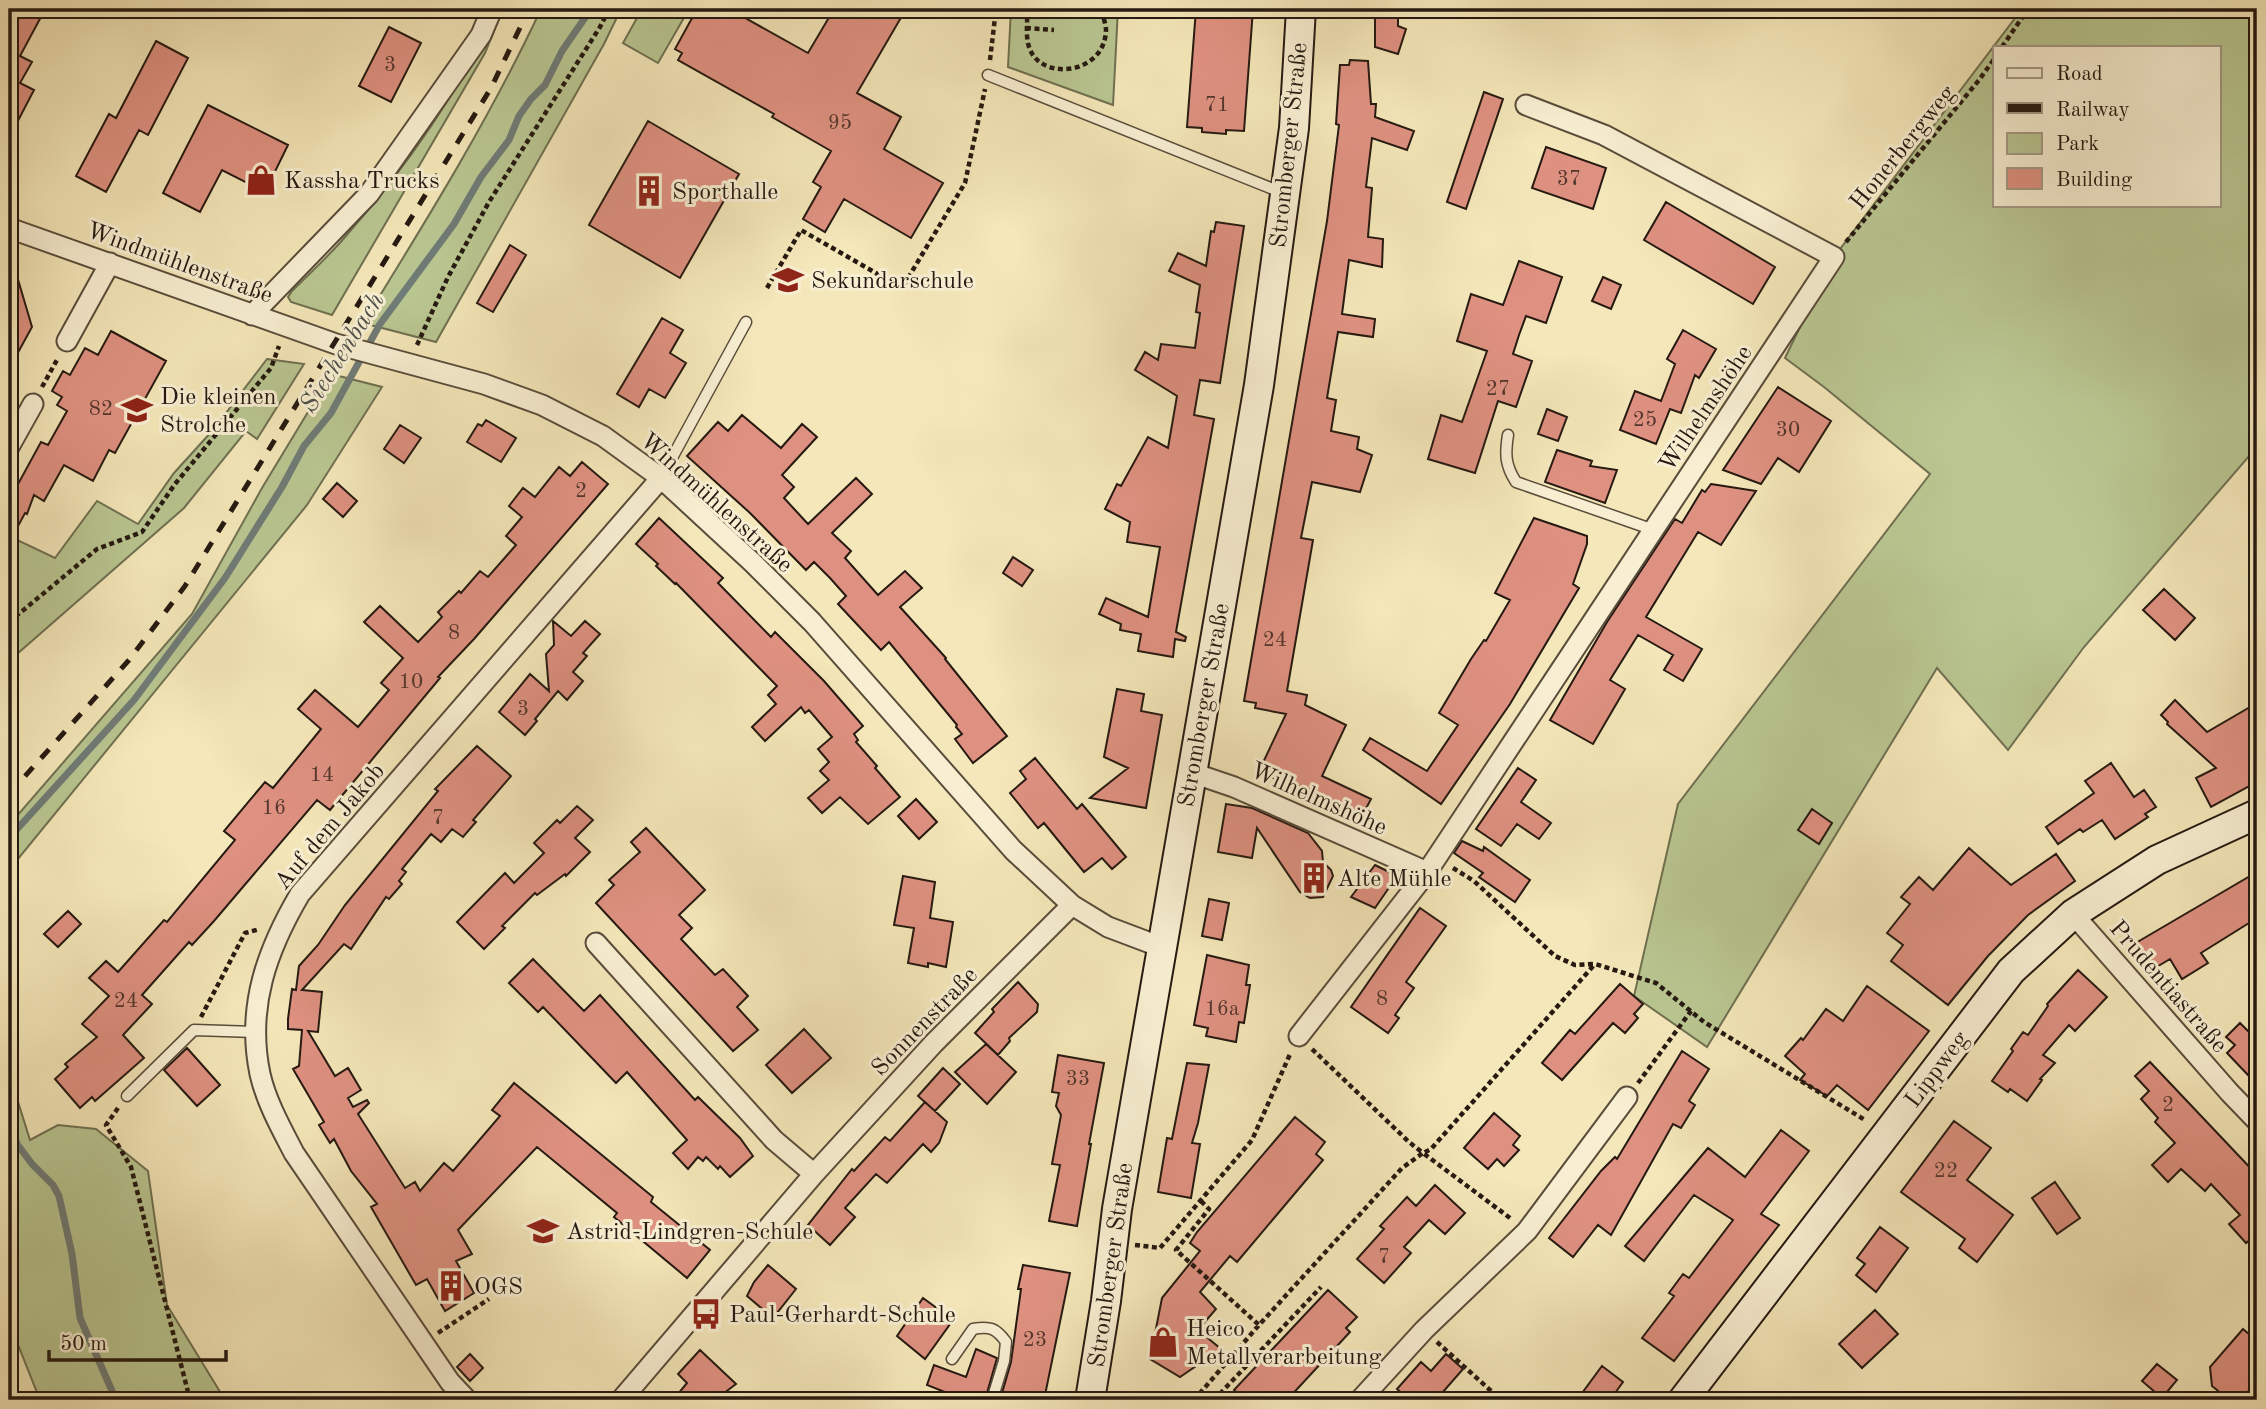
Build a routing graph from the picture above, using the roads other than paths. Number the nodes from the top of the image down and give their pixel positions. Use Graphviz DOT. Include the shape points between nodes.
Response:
graph roads {
  1 [pos="492,9"];
  2 [pos="1301,9"];
  3 [pos="988,75"];
  4 [pos="1526,105"];
  5 [pos="1285,194"];
  6 [pos="9,228"];
  7 [pos="110,263"];
  8 [pos="252,315"];
  9 [pos="746,321"];
  10 [pos="67,341"];
  11 [pos="33,404"];
  12 [pos="1508,435"];
  13 [pos="9,447"];
  14 [pos="661,478"];
  15 [pos="1654,530"];
  16 [pos="1190,772"];
  17 [pos="2257,814"];
  18 [pos="1431,865"];
  19 [pos="1072,905"];
  20 [pos="2073,914"];
  21 [pos="596,943"];
  22 [pos="1161,947"];
  23 [pos="255,1032"];
  24 [pos="1298,1035"];
  25 [pos="127,1096"];
  26 [pos="1627,1097"];
  27 [pos="2257,1121"];
  28 [pos="814,1174"];
  29 [pos="952,1359"];
  30 [pos="467,1400"];
  31 [pos="621,1400"];
  32 [pos="992,1400"];
  33 [pos="1090,1400"];
  34 [pos="1360,1400"];
  35 [pos="1683,1400"];
  1 -- 8 [label="street" via="481,35 369,194"];
  2 -- 5 [label="main road, Stromberger Straße"];
  3 -- 5 [label="lane"];
  4 -- 15 [label="street, Wilhelmshöhe" via="1604,135 1834,257"];
  5 -- 16 [label="main road, Stromberger Straße" via="1256,398"];
  6 -- 7 [label="street, Windmühlenstraße"];
  7 -- 8 [label="street, Windmühlenstraße"];
  7 -- 10 [label="street"];
  8 -- 14 [label="street, Windmühlenstraße" via="542,405 603,436"];
  9 -- 14 [label="lane"];
  11 -- 13 [label="street"];
  12 -- 15 [label="lane" via="1505,457 1516,482"];
  14 -- 19 [label="street, Windmühlenstraße" via="812,622 1013,850"];
  14 -- 23 [label="street, Auf dem Jakob" via="299,894 266,962"];
  15 -- 18 [label="street, Wilhelmshöhe"];
  16 -- 18 [label="street, Wilhelmshöhe"];
  16 -- 22 [label="main road, Stromberger Straße"];
  17 -- 20 [label="main road, Lippweg" via="2157,860"];
  18 -- 24 [label="street, Wilhelmshöhe"];
  19 -- 22 [label="street, Windmühlenstraße" via="1108,927"];
  19 -- 28 [label="street, Sonnenstraße" via="934,1043"];
  20 -- 27 [label="street, Prudentiastraße"];
  20 -- 35 [label="main road, Lippweg" via="2011,971"];
  21 -- 28 [label="street" via="774,1140"];
  22 -- 33 [label="main road, Stromberger Straße"];
  23 -- 25 [label="lane" via="194,1030"];
  23 -- 30 [label="street, Auf dem Jakob" via="260,1074 294,1153 450,1382"];
  26 -- 34 [label="street" via="1527,1231 1424,1330"];
  28 -- 31 [label="street, Sonnenstraße"];
  29 -- 32 [label="lane" via="973,1329 988,1326 998,1331 1006,1342"];
}
